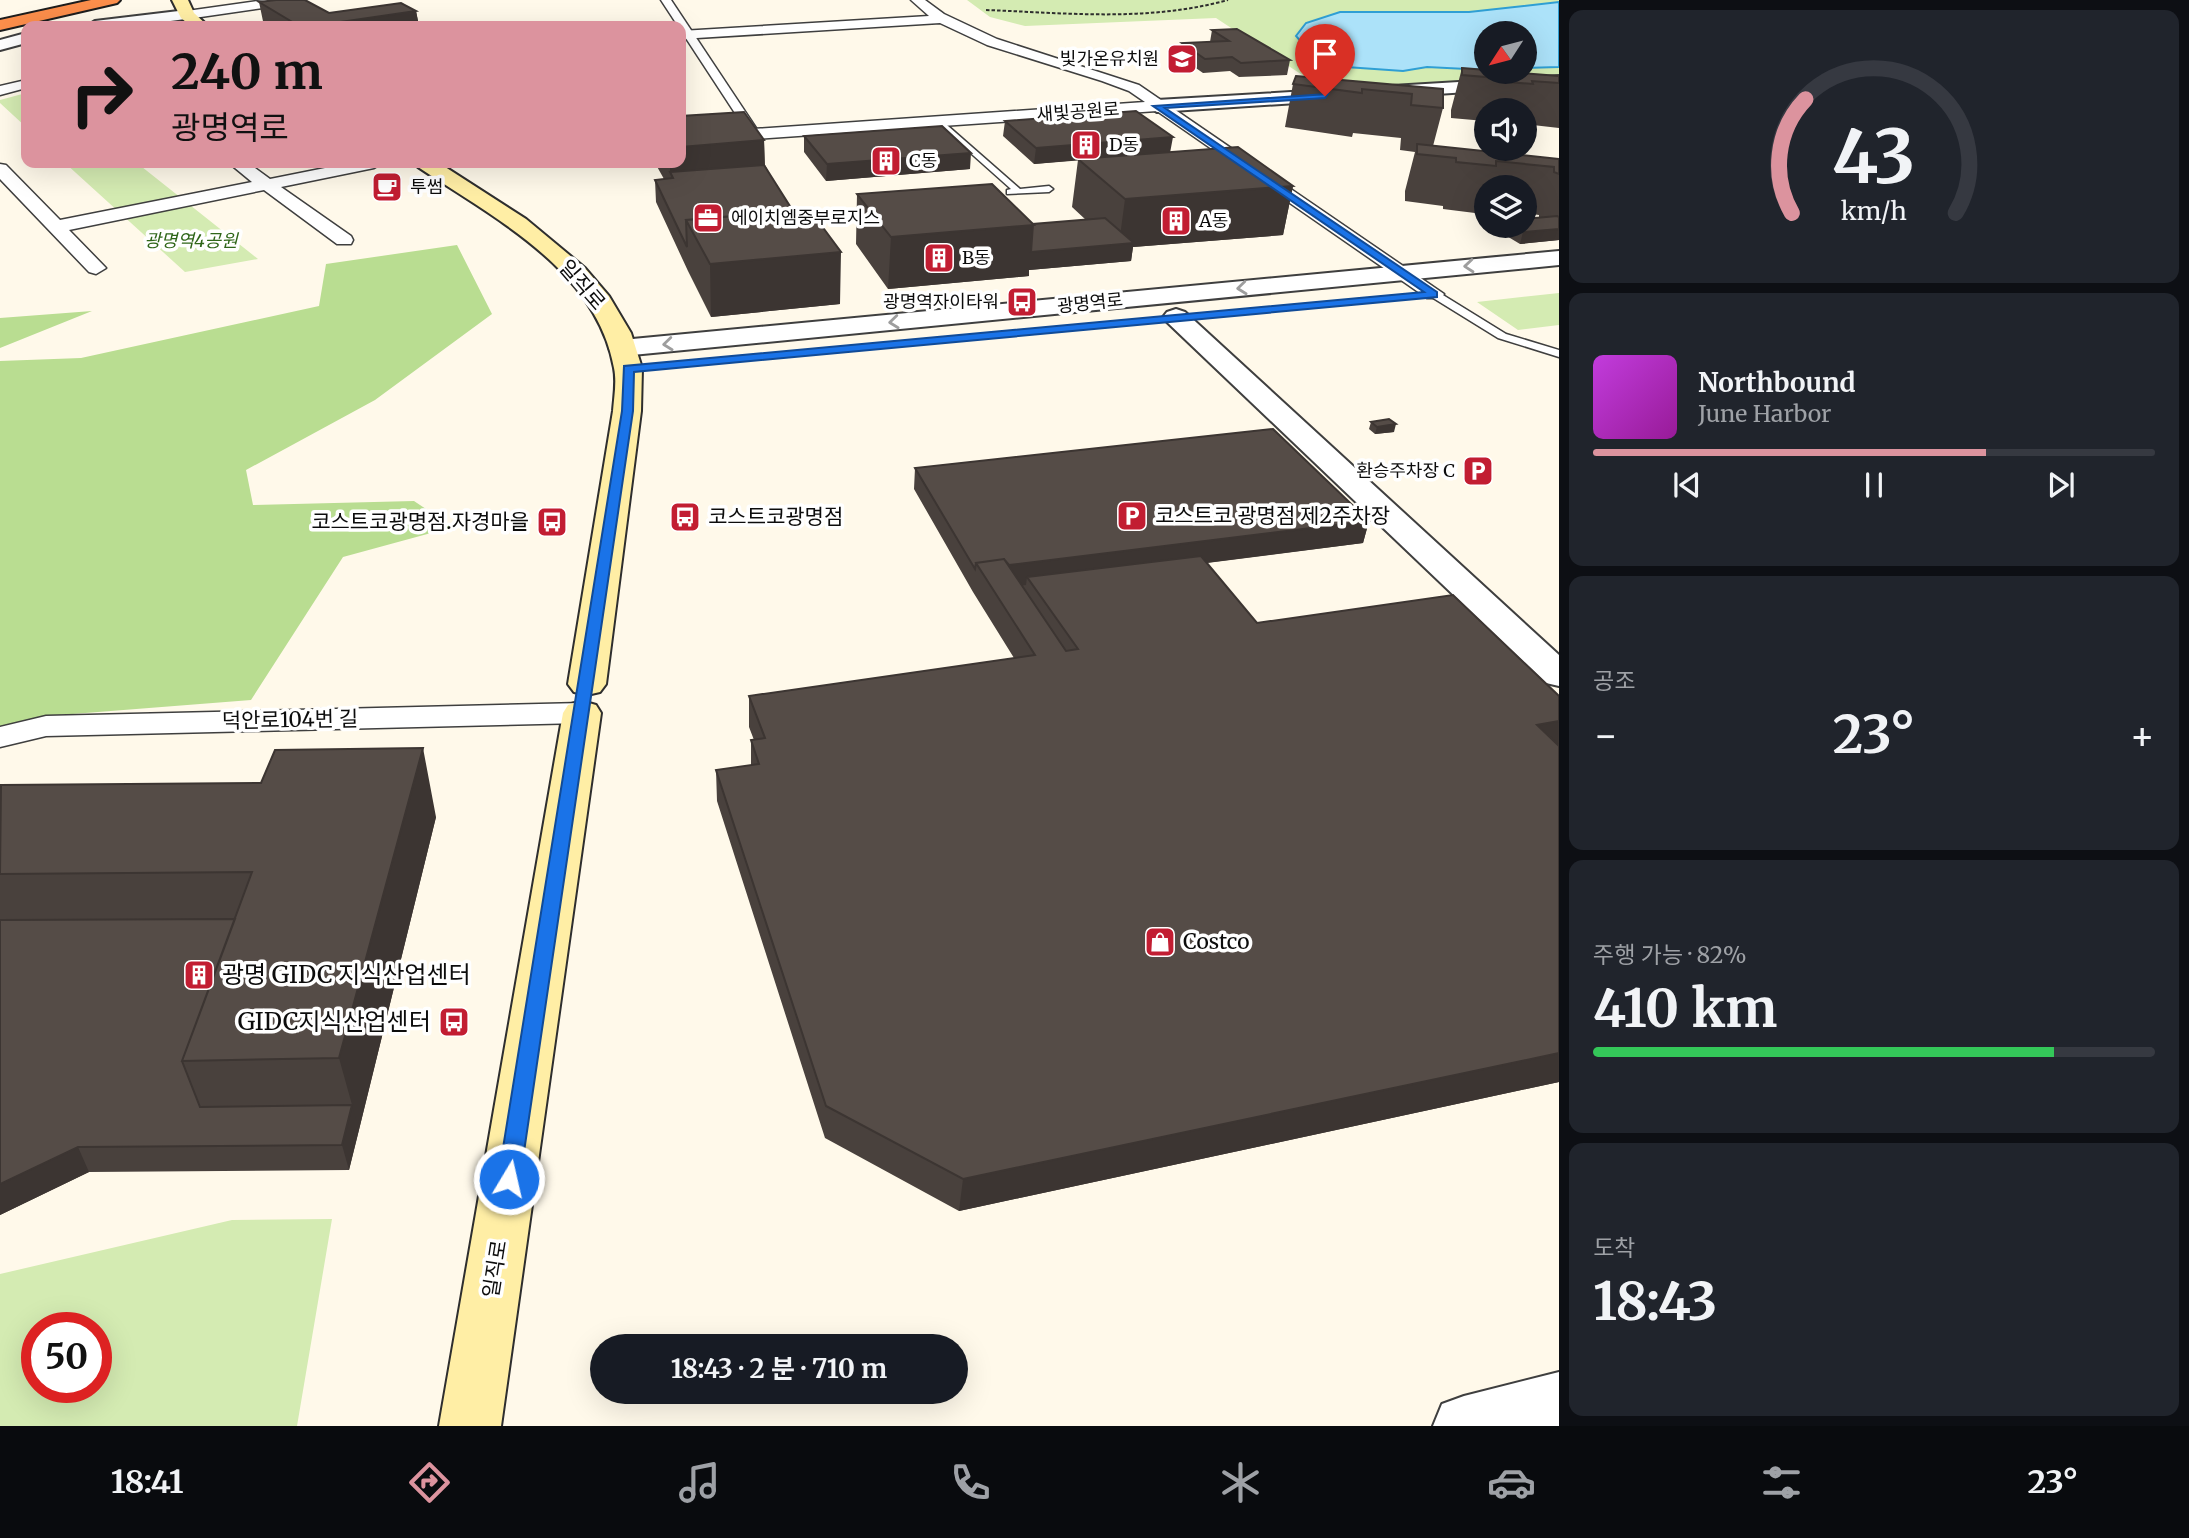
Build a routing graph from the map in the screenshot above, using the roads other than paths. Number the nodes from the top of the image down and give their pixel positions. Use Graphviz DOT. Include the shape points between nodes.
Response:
graph roads {
  1 [pos="112,0"];
  2 [pos="291,0"];
  3 [pos="666,0"];
  4 [pos="917,0"];
  5 [pos="189,14"];
  6 [pos="935,16"];
  7 [pos="135,21"];
  8 [pos="677,21"];
  9 [pos="0,24"];
  10 [pos="686,35"];
  11 [pos="686,38"];
  12 [pos="21,39"];
  13 [pos="0,45"];
  14 [pos="1559,81"];
  15 [pos="21,86"];
  16 [pos="0,91"];
  17 [pos="1157,106"];
  18 [pos="940,121"];
  19 [pos="754,134"];
  20 [pos="686,139"];
  21 [pos="244,168"];
  22 [pos="348,168"];
  23 [pos="432,168"];
  24 [pos="0,169"];
  25 [pos="265,184"];
  26 [pos="1049,188"];
  27 [pos="1018,191"];
  28 [pos="1005,193"];
  29 [pos="55,227"];
  30 [pos="344,240"];
  31 [pos="1559,258"];
  32 [pos="96,268"];
  33 [pos="1403,272"];
  34 [pos="1475,291"];
  35 [pos="1434,294"];
  36 [pos="1176,317"];
  37 [pos="1559,354"];
  38 [pos="625,358"];
  39 [pos="1559,675"];
  40 [pos="584,699"];
  41 [pos="0,737"];
  42 [pos="1559,1402"];
  43 [pos="470,1426"];
  44 [pos="1464,1426"];
  1 -- 9 [label="highway"];
  2 -- 5 [label="street"];
  3 -- 8 [label="street"];
  4 -- 6 [label="street"];
  5 -- 7 [label="street"];
  6 -- 10 [label="street"];
  6 -- 17 [label="street" via="998,43 1101,73"];
  11 -- 19 [label="street"];
  12 -- 13 [label="street"];
  14 -- 17 [label="street, 새빛공원로"];
  15 -- 16 [label="street"];
  17 -- 18 [label="street, 새빛공원로"];
  17 -- 33 [label="street"];
  18 -- 19 [label="street, 새빛공원로"];
  18 -- 27 [label="lane"];
  19 -- 20 [label="street, 새빛공원로"];
  21 -- 25 [label="street"];
  22 -- 25 [label="street"];
  23 -- 38 [label="main road, 일직로" via="573,269 606,311"];
  24 -- 29 [label="street"];
  25 -- 29 [label="street"];
  25 -- 30 [label="street"];
  26 -- 27 [label="lane"];
  27 -- 28 [label="lane"];
  29 -- 32 [label="street"];
  31 -- 33 [label="street, 광명역로, one-way"];
  33 -- 35 [label="street"];
  33 -- 38 [label="street, 광명역로, one-way"];
  34 -- 35 [label="street, 광명역로"];
  35 -- 36 [label="street, 광명역로"];
  35 -- 37 [label="lane" via="1502,336"];
  36 -- 38 [label="street, 광명역로"];
  36 -- 39 [label="street" via="1320,463"];
  38 -- 40 [label="main road, 일직로" via="628,411"];
  40 -- 41 [label="street, 덕안로104번 길" via="46,726"];
  40 -- 43 [label="main road, 일직로"];
  42 -- 44 [label="street"];
}
